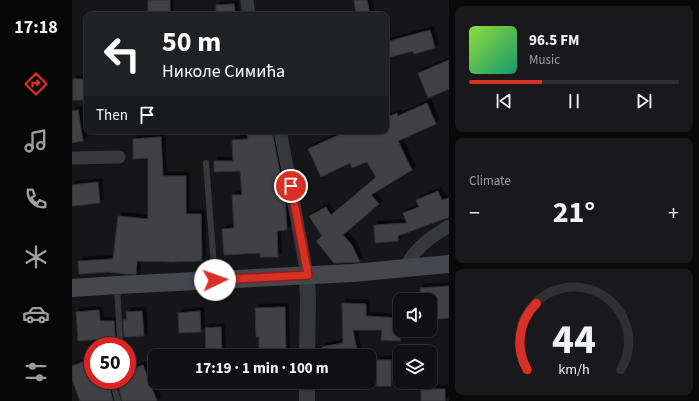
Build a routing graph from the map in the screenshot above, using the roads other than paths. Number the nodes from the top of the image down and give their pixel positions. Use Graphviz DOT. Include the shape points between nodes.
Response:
graph roads {
  1 [pos="247,0"];
  2 [pos="249,12"];
  3 [pos="281,134"];
  4 [pos="119,157"];
  5 [pos="72,158"];
  6 [pos="206,163"];
  7 [pos="449,226"];
  8 [pos="449,264"];
  9 [pos="404,269"];
  10 [pos="308,275"];
  11 [pos="215,280"];
  12 [pos="117,285"];
  13 [pos="72,288"];
  14 [pos="120,337"];
  15 [pos="307,349"];
  16 [pos="114,389"];
  17 [pos="307,389"];
  18 [pos="118,401"];
  19 [pos="307,401"];
  1 -- 2 [label="street"];
  3 -- 10 [label="street"];
  4 -- 5 [label="street"];
  6 -- 11 [label="lane"];
  7 -- 9 [label="street" via="424,243 413,254"];
  8 -- 9 [label="main road"];
  9 -- 10 [label="main road"];
  10 -- 11 [label="main road"];
  10 -- 15 [label="street"];
  11 -- 12 [label="main road"];
  12 -- 13 [label="main road"];
  12 -- 14 [label="lane"];
  16 -- 18 [label="lane"];
  17 -- 19 [label="street"];
}
